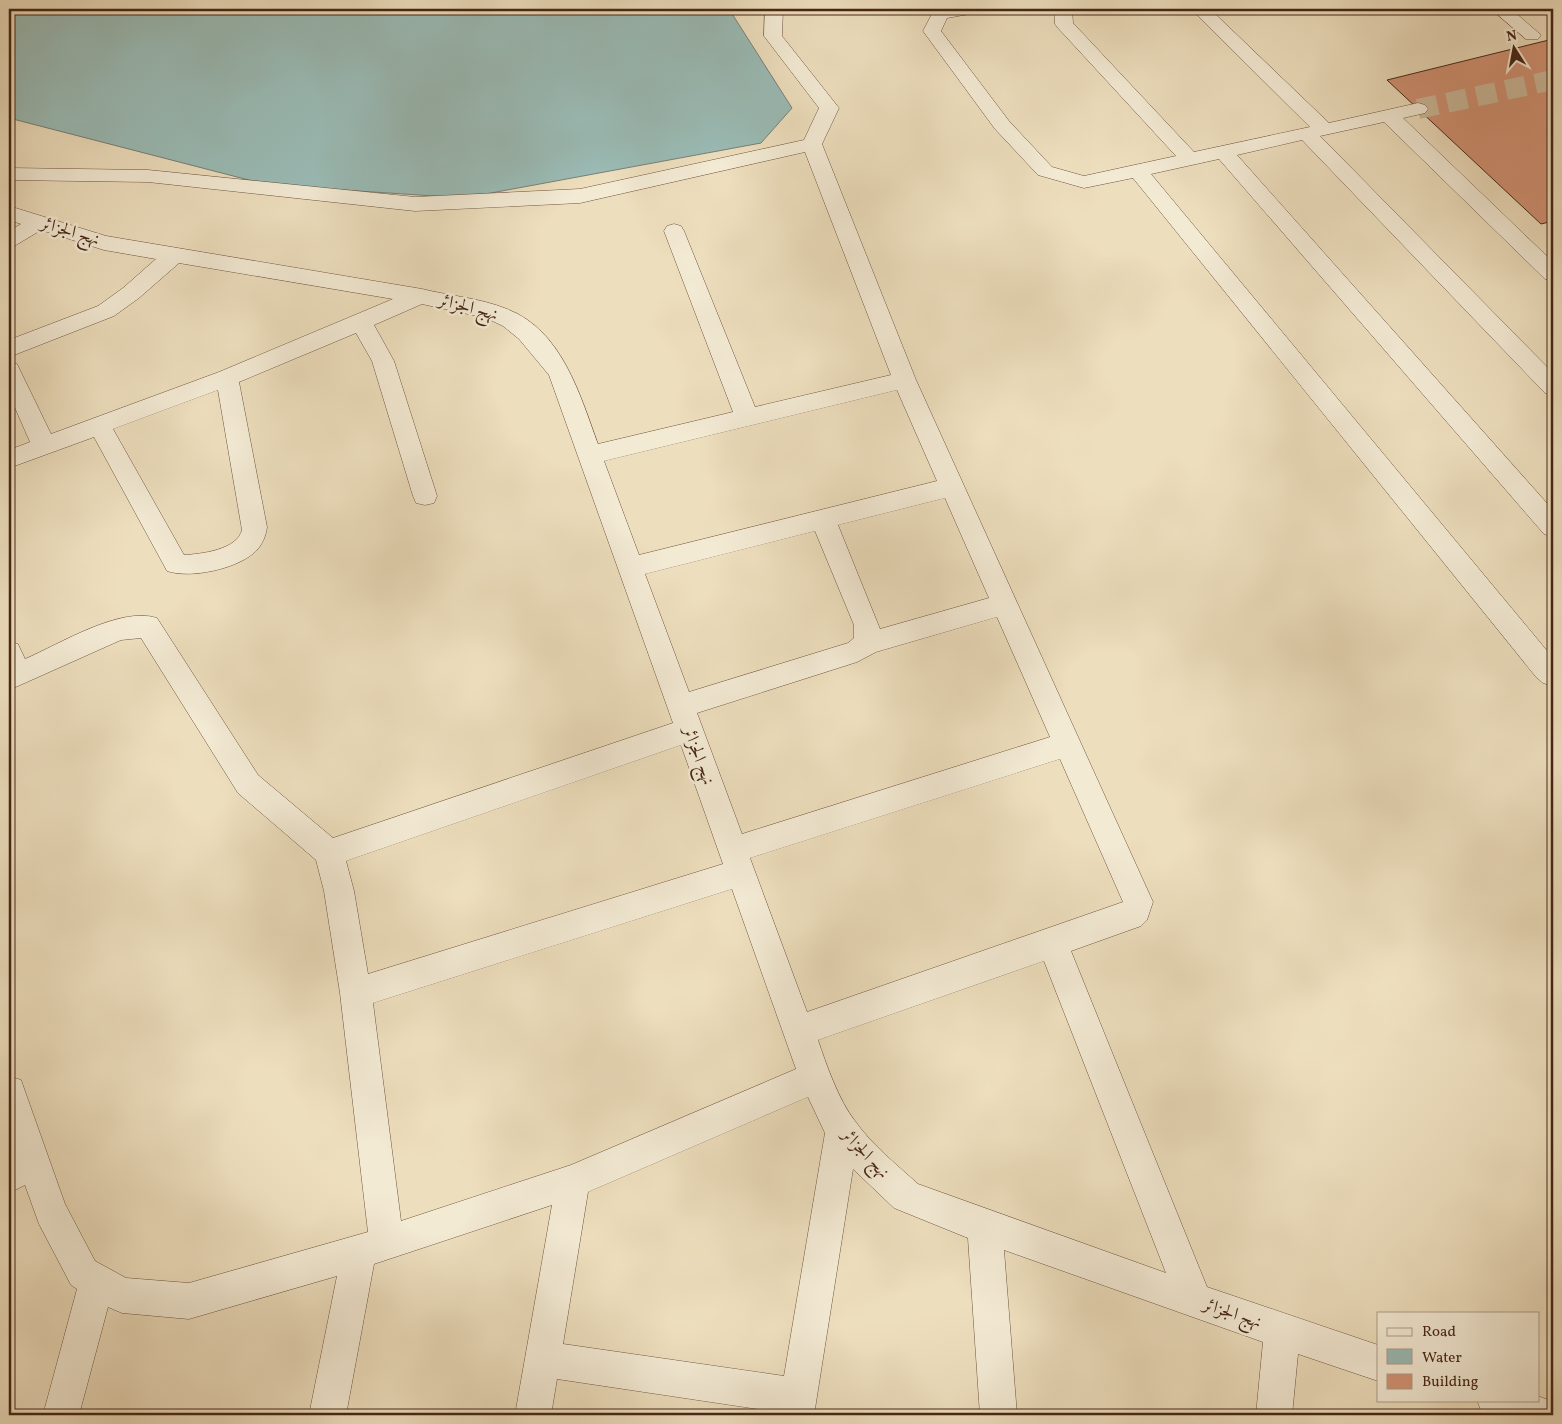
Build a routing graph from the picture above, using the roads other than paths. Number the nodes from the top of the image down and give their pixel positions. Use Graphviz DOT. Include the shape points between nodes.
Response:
graph roads {
  1 [pos="774,9"];
  2 [pos="969,9"];
  3 [pos="1063,9"];
  4 [pos="1200,9"];
  5 [pos="1500,9"];
  6 [pos="1532,35"];
  7 [pos="1418,109"];
  8 [pos="1389,116"];
  9 [pos="1316,132"];
  10 [pos="812,144"];
  11 [pos="1224,152"];
  12 [pos="1190,159"];
  13 [pos="1138,171"];
  14 [pos="9,174"];
  15 [pos="9,214"];
  16 [pos="38,223"];
  17 [pos="674,231"];
  18 [pos="9,240"];
  19 [pos="174,255"];
  20 [pos="1553,274"];
  21 [pos="422,296"];
  22 [pos="361,322"];
  23 [pos="9,348"];
  24 [pos="9,370"];
  25 [pos="226,378"];
  26 [pos="904,380"];
  27 [pos="1553,387"];
  28 [pos="747,417"];
  29 [pos="100,425"];
  30 [pos="44,445"];
  31 [pos="590,455"];
  32 [pos="9,459"];
  33 [pos="952,487"];
  34 [pos="425,496"];
  35 [pos="823,520"];
  36 [pos="1553,527"];
  37 [pos="631,567"];
  38 [pos="1005,604"];
  39 [pos="868,643"];
  40 [pos="12,669"];
  41 [pos="1553,675"];
  42 [pos="685,718"];
  43 [pos="1068,744"];
  44 [pos="329,853"];
  45 [pos="737,861"];
  46 [pos="1052,943"];
  47 [pos="356,993"];
  48 [pos="799,1031"];
  49 [pos="815,1077"];
  50 [pos="9,1092"];
  51 [pos="842,1132"];
  52 [pos="21,1169"];
  53 [pos="573,1181"];
  54 [pos="985,1227"];
  55 [pos="373,1248"];
  56 [pos="97,1281"];
  57 [pos="1195,1301"];
  58 [pos="1282,1332"];
  59 [pos="543,1359"];
  60 [pos="1377,1363"];
  61 [pos="1501,1402"];
  62 [pos="798,1406"];
  63 [pos="61,1415"];
  64 [pos="328,1415"];
  65 [pos="534,1415"];
  66 [pos="998,1415"];
  67 [pos="1274,1415"];
  68 [pos="1537,1415"];
  1 -- 10 [label="street" via="773,36 830,108"];
  2 -- 13 [label="street" via="940,14 932,31 1002,125 1045,171 1084,182"];
  3 -- 12 [label="street" via="1064,24"];
  4 -- 9 [label="street"];
  5 -- 6 [label="street"];
  7 -- 8 [label="street"];
  8 -- 9 [label="street"];
  8 -- 20 [label="street"];
  9 -- 11 [label="street"];
  9 -- 27 [label="street"];
  10 -- 14 [label="street" via="580,196 414,204 148,176"];
  10 -- 26 [label="street"];
  11 -- 12 [label="street"];
  11 -- 36 [label="street"];
  12 -- 13 [label="street"];
  13 -- 41 [label="street"];
  15 -- 16 [label="street, نهج الجزائر"];
  16 -- 18 [label="street"];
  16 -- 19 [label="street, نهج الجزائر" via="104,243"];
  17 -- 28 [label="street"];
  19 -- 21 [label="street, نهج الجزائر"];
  19 -- 23 [label="street" via="131,294 106,311"];
  21 -- 22 [label="street"];
  21 -- 31 [label="street, نهج الجزائر" via="502,316 542,348 560,373"];
  22 -- 25 [label="street"];
  22 -- 34 [label="street" via="383,361"];
  24 -- 30 [label="street"];
  25 -- 29 [label="street"];
  25 -- 29 [label="street" via="255,527 251,540 243,548 191,565 176,564"];
  26 -- 28 [label="street"];
  26 -- 33 [label="street"];
  28 -- 31 [label="street"];
  29 -- 30 [label="street"];
  30 -- 32 [label="street"];
  31 -- 37 [label="street, نهج الجزائر"];
  33 -- 35 [label="street"];
  33 -- 38 [label="street"];
  35 -- 37 [label="street"];
  35 -- 39 [label="street" via="868,625"];
  37 -- 42 [label="street, نهج الجزائر"];
  38 -- 39 [label="street"];
  38 -- 43 [label="street"];
  39 -- 42 [label="street" via="857,651"];
  40 -- 44 [label="street" via="118,630 148,626 248,784"];
  42 -- 44 [label="street"];
  42 -- 45 [label="street, نهج الجزائر"];
  43 -- 45 [label="street"];
  43 -- 46 [label="street" via="1138,902 1130,916"];
  44 -- 47 [label="street" via="339,891"];
  45 -- 47 [label="street"];
  45 -- 48 [label="street, نهج الجزائر"];
  46 -- 48 [label="street"];
  46 -- 57 [label="street"];
  47 -- 55 [label="street"];
  48 -- 49 [label="street, نهج الجزائر"];
  49 -- 51 [label="street, نهج الجزائر"];
  49 -- 53 [label="street"];
  50 -- 52 [label="street"];
  51 -- 54 [label="street, نهج الجزائر" via="906,1196"];
  51 -- 62 [label="street"];
  52 -- 56 [label="street" via="51,1212 83,1273"];
  53 -- 55 [label="street"];
  53 -- 59 [label="street"];
  54 -- 57 [label="street, نهج الجزائر"];
  54 -- 66 [label="street"];
  55 -- 56 [label="street" via="189,1300 122,1295"];
  55 -- 64 [label="street"];
  56 -- 63 [label="street"];
  57 -- 58 [label="street, نهج الجزائر"];
  58 -- 60 [label="street, نهج الجزائر"];
  58 -- 67 [label="street"];
  59 -- 62 [label="street"];
  59 -- 65 [label="street"];
  61 -- 68 [label="street"];
}
